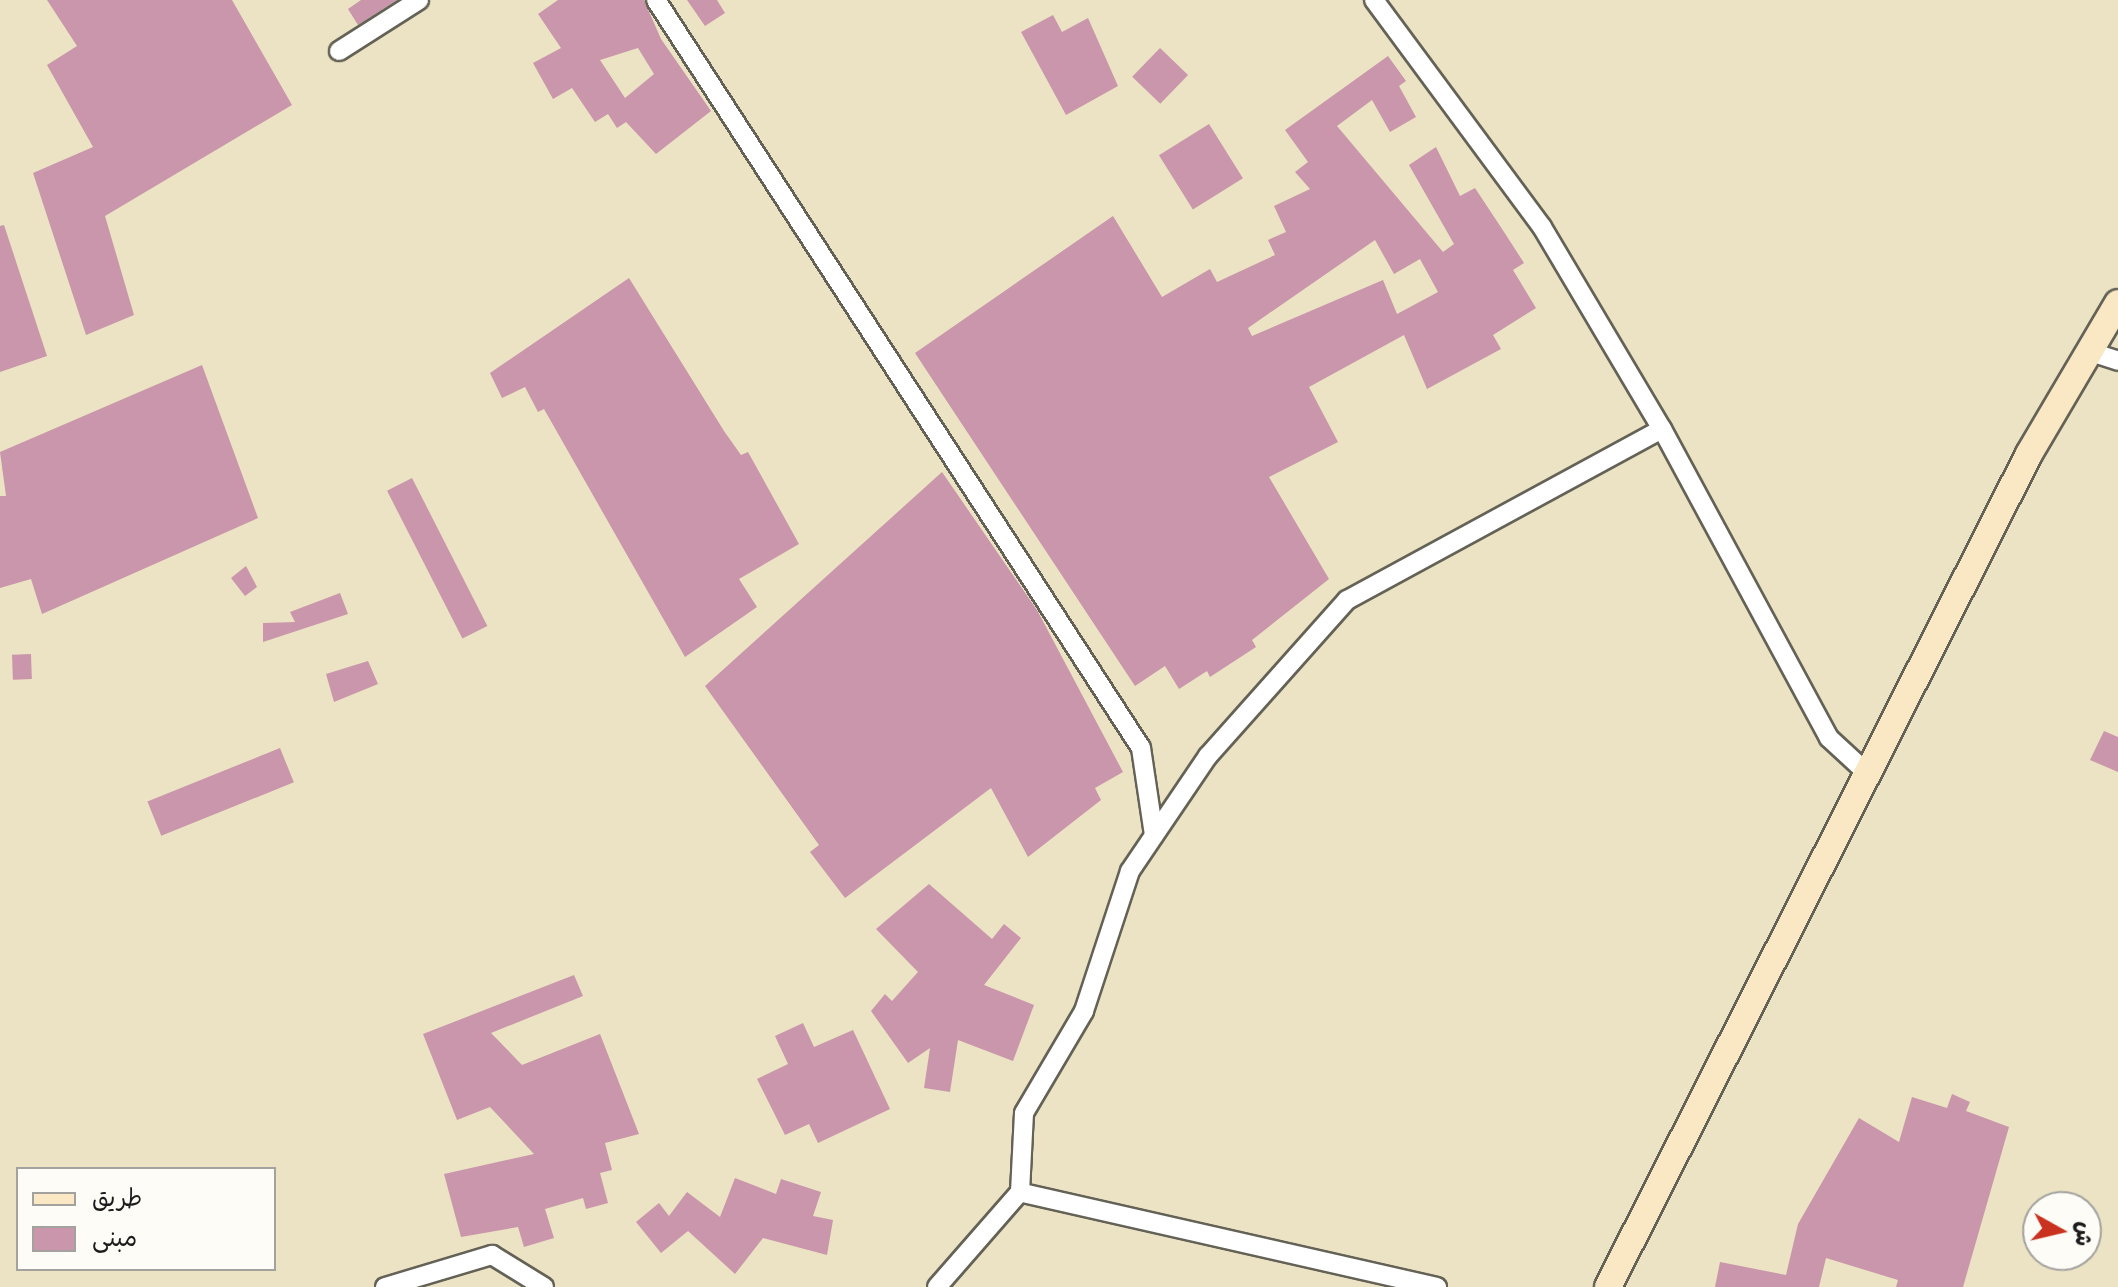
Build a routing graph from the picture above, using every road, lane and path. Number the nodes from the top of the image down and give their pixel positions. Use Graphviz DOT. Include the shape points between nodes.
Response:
graph roads {
  1 [pos="419,0"];
  2 [pos="656,0"];
  3 [pos="1374,0"];
  4 [pos="339,51"];
  5 [pos="2118,303"];
  6 [pos="2088,351"];
  7 [pos="2118,361"];
  8 [pos="1662,429"];
  9 [pos="1867,773"];
  10 [pos="1154,835"];
  11 [pos="1020,1192"];
  12 [pos="385,1287"];
  13 [pos="544,1287"];
  14 [pos="937,1287"];
  15 [pos="1437,1287"];
  16 [pos="1608,1287"];
  1 -- 4 [label="street"];
  2 -- 10 [label="street" via="1141,748"];
  3 -- 8 [label="street" via="1542,227"];
  5 -- 6 [label="main road"];
  6 -- 7 [label="street"];
  6 -- 9 [label="main road"];
  8 -- 9 [label="street" via="1829,738"];
  8 -- 10 [label="street" via="1347,600 1208,756"];
  9 -- 16 [label="main road"];
  10 -- 11 [label="street" via="1130,871 1084,1011 1024,1113"];
  11 -- 14 [label="street"];
  11 -- 15 [label="street"];
  12 -- 13 [label="street" via="492,1255"];
}
